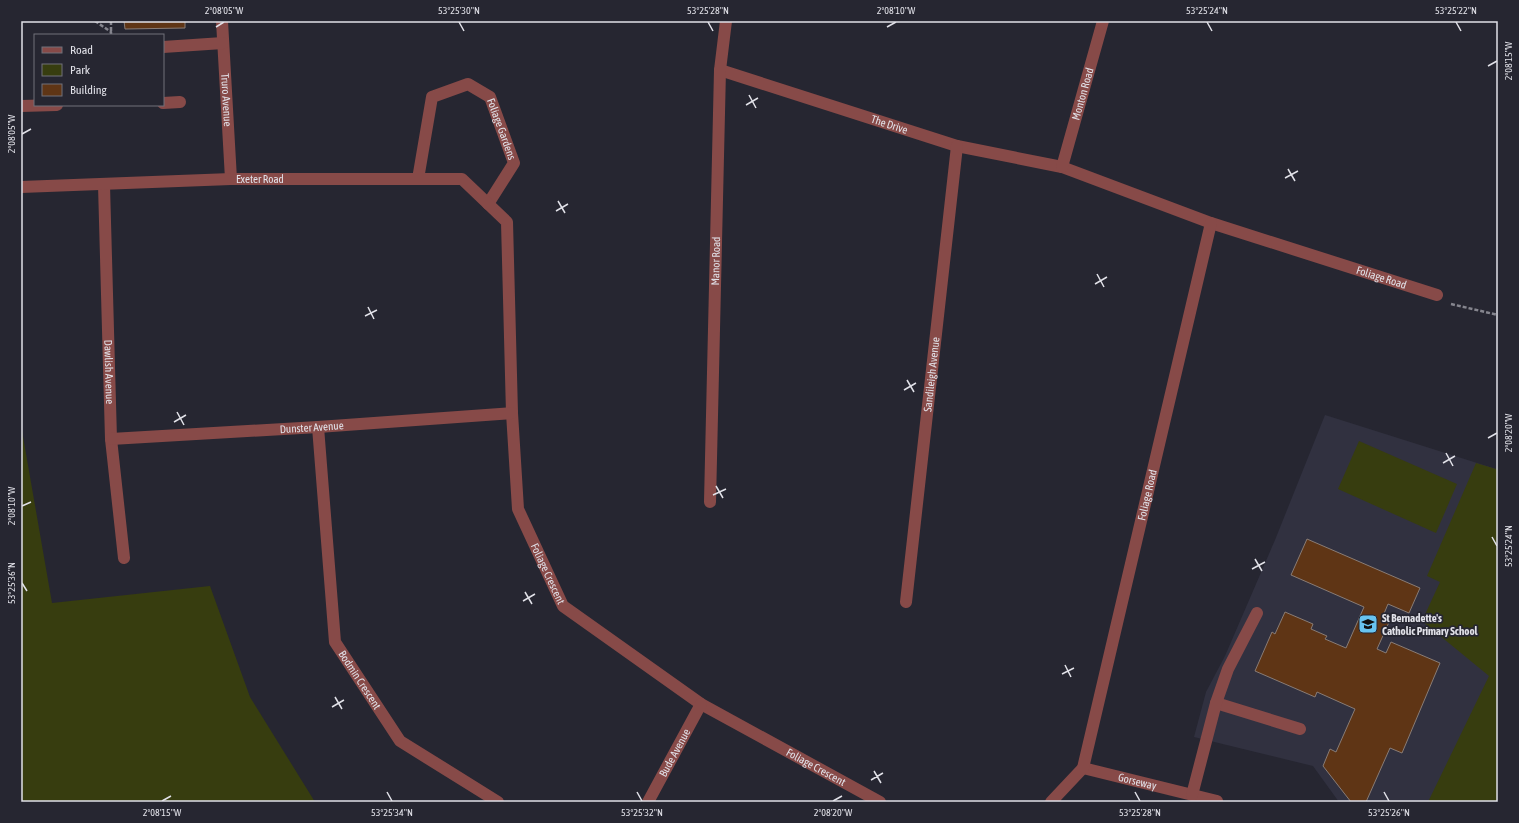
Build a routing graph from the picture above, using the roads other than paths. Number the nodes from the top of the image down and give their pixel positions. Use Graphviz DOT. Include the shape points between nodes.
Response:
graph roads {
  1 [pos="222,21"];
  2 [pos="726,21"];
  3 [pos="1103,21"];
  4 [pos="223,43"];
  5 [pos="164,47"];
  6 [pos="720,70"];
  7 [pos="180,102"];
  8 [pos="164,103"];
  9 [pos="21,106"];
  10 [pos="34,106"];
  11 [pos="957,146"];
  12 [pos="1062,167"];
  13 [pos="231,179"];
  14 [pos="418,179"];
  15 [pos="104,185"];
  16 [pos="21,187"];
  17 [pos="488,204"];
  18 [pos="1211,223"];
  19 [pos="1437,295"];
  20 [pos="512,413"];
  21 [pos="318,427"];
  22 [pos="111,439"];
  23 [pos="710,502"];
  24 [pos="124,558"];
  25 [pos="906,602"];
  26 [pos="1257,613"];
  27 [pos="1216,703"];
  28 [pos="701,704"];
  29 [pos="1300,729"];
  30 [pos="1083,768"];
  31 [pos="1192,795"];
  32 [pos="1217,801"];
  33 [pos="498,802"];
  34 [pos="648,802"];
  35 [pos="880,802"];
  36 [pos="1051,802"];
  1 -- 4 [label="street, Truro Avenue"];
  2 -- 6 [label="street, Manor Road"];
  3 -- 12 [label="street, Monton Road"];
  4 -- 5 [label="street"];
  4 -- 13 [label="street, Truro Avenue"];
  6 -- 11 [label="street, The Drive"];
  6 -- 23 [label="street, Manor Road"];
  7 -- 8 [label="street"];
  9 -- 10 [label="street"];
  11 -- 12 [label="street, The Drive"];
  11 -- 25 [label="street, Sandileigh Avenue"];
  12 -- 18 [label="street, Foliage Road"];
  13 -- 14 [label="street, Exeter Road"];
  13 -- 15 [label="street, Exeter Road"];
  14 -- 17 [label="street, Exeter Road" via="462,179"];
  14 -- 17 [label="street, Foliage Gardens" via="432,97 468,84 490,97 514,163"];
  15 -- 16 [label="street, Exeter Road"];
  15 -- 22 [label="street, Dawlish Avenue"];
  17 -- 20 [label="street, Foliage Crescent" via="507,222"];
  18 -- 19 [label="street, Foliage Road"];
  18 -- 30 [label="street, Foliage Road"];
  20 -- 21 [label="street, Dunster Avenue"];
  20 -- 28 [label="street, Foliage Crescent" via="518,509 563,606"];
  21 -- 22 [label="street, Dunster Avenue"];
  21 -- 33 [label="street, Bodmin Crescent" via="335,642 400,741"];
  22 -- 24 [label="street, Dawlish Avenue"];
  26 -- 27 [label="street" via="1228,669"];
  27 -- 29 [label="street"];
  27 -- 31 [label="street"];
  28 -- 34 [label="street, Bude Avenue"];
  28 -- 35 [label="street, Foliage Crescent"];
  30 -- 31 [label="street, Gorseway"];
  30 -- 36 [label="street"];
  31 -- 32 [label="street, Gorseway"];
}
